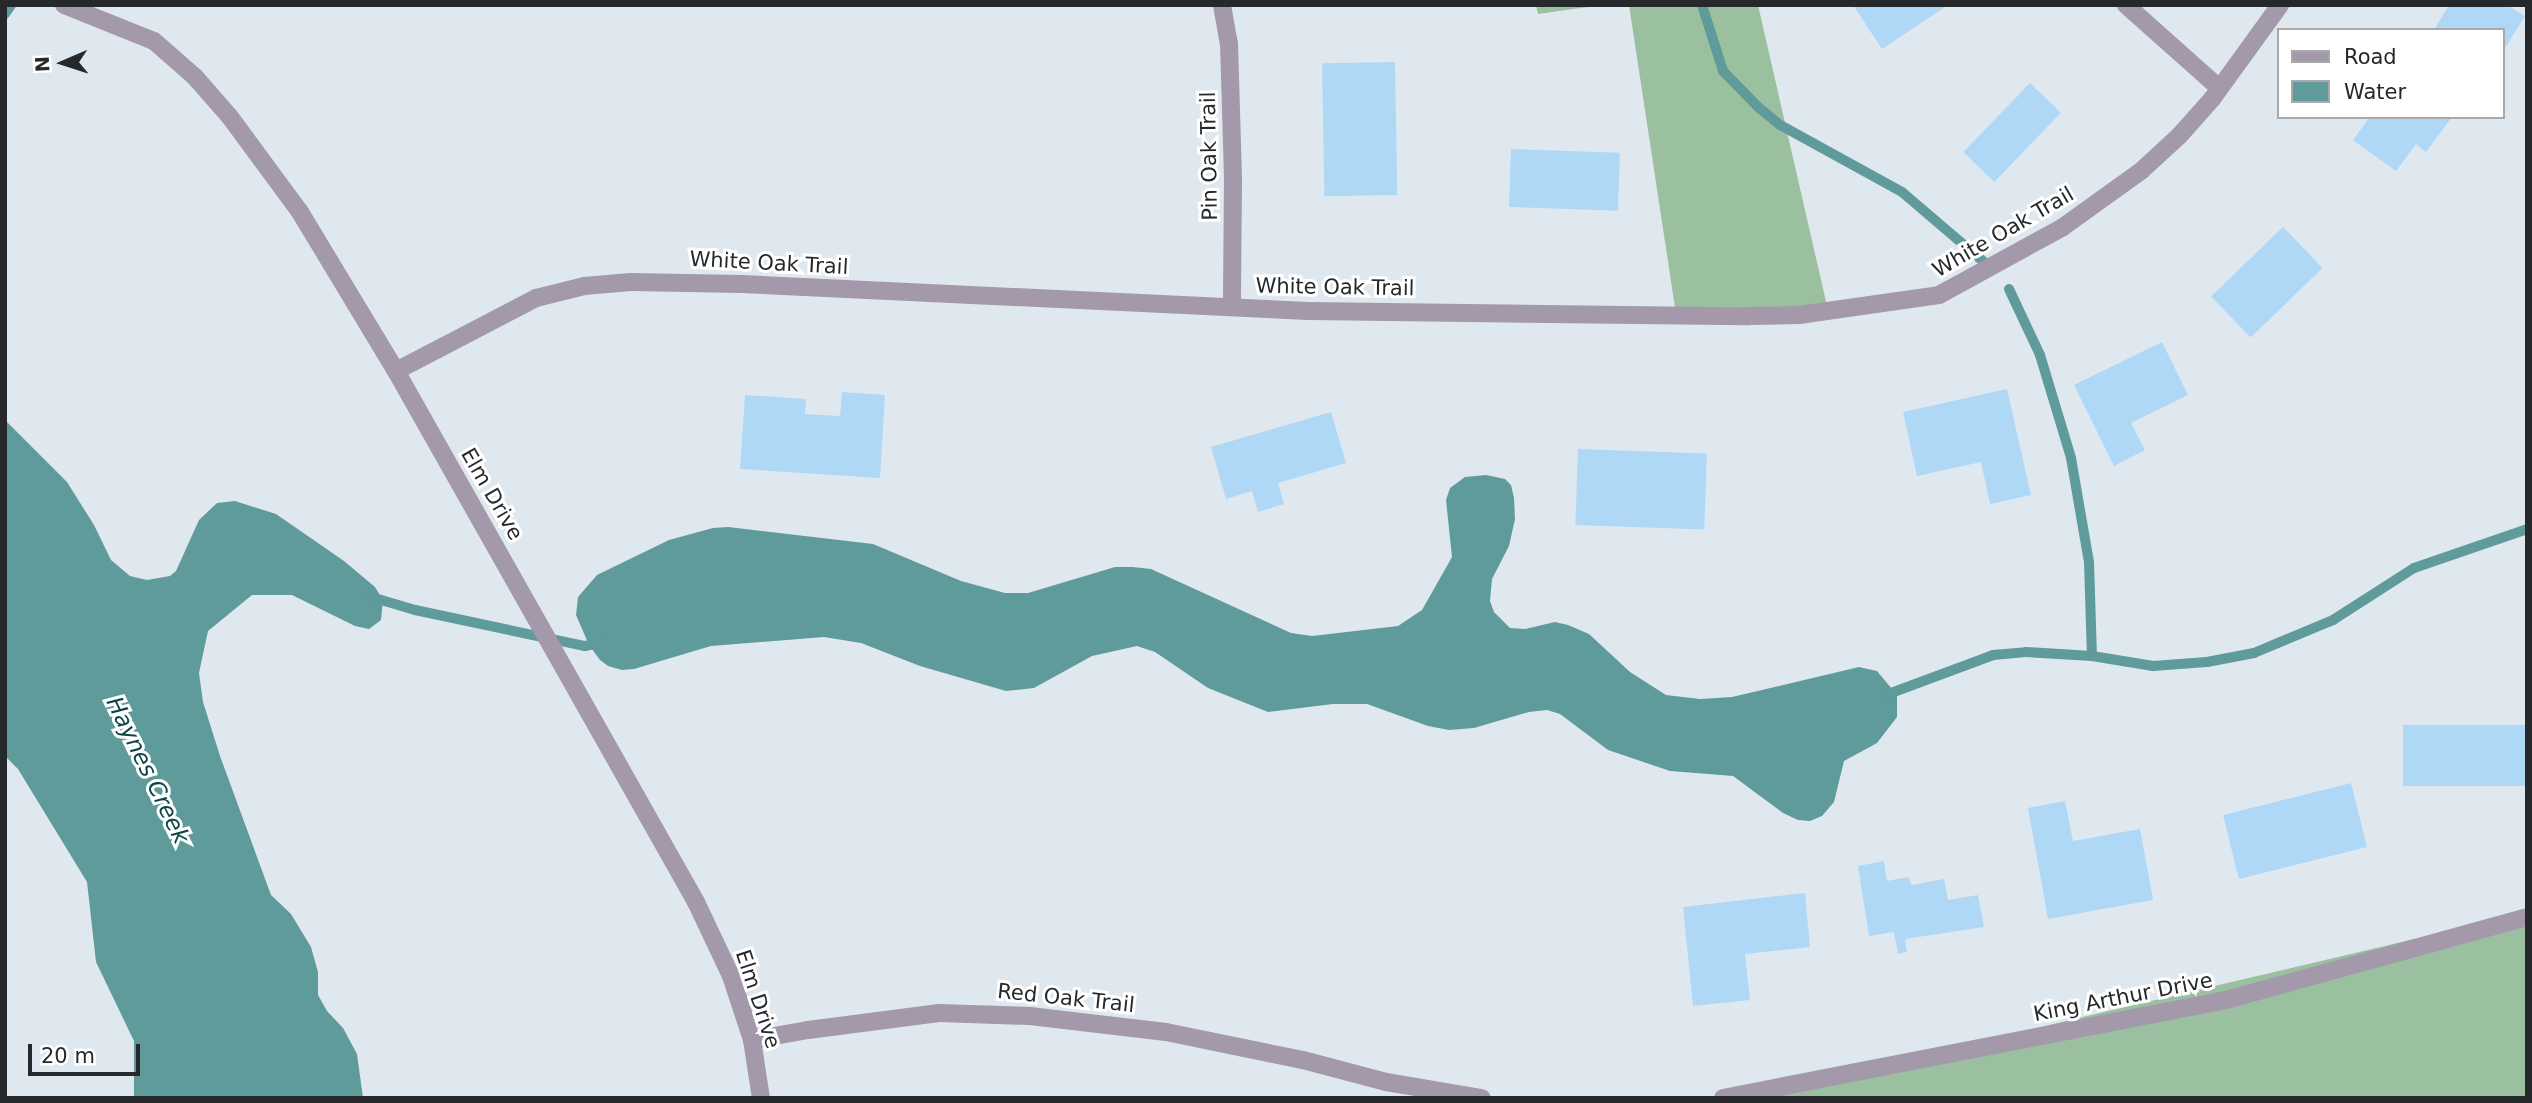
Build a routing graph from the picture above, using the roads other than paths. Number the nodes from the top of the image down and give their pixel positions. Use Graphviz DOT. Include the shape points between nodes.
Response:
graph roads {
  1 [pos="64,5"];
  2 [pos="1222,5"];
  3 [pos="2126,5"];
  4 [pos="2280,5"];
  5 [pos="2219,88"];
  6 [pos="1232,307"];
  7 [pos="396,371"];
  8 [pos="2527,917"];
  9 [pos="752,1040"];
  10 [pos="761,1098"];
  11 [pos="1482,1098"];
  12 [pos="1723,1098"];
  1 -- 7 [label="street, Elm Drive" via="154,41 195,77 300,212"];
  2 -- 6 [label="street, Pin Oak Trail" via="1229,43"];
  3 -- 5 [label="street"];
  4 -- 5 [label="street, White Oak Trail"];
  5 -- 6 [label="street, White Oak Trail" via="2180,135 2141,171 2063,227 1939,295 1799,315 1748,316"];
  6 -- 7 [label="street, White Oak Trail" via="631,282 584,286 536,298"];
  7 -- 9 [label="street, Elm Drive" via="696,902 731,976"];
  8 -- 12 [label="street, King Arthur Drive" via="2202,1006"];
  9 -- 10 [label="street, Elm Drive"];
  9 -- 11 [label="street, Red Oak Trail" via="900,1017 984,1013 1166,1032"];
}
